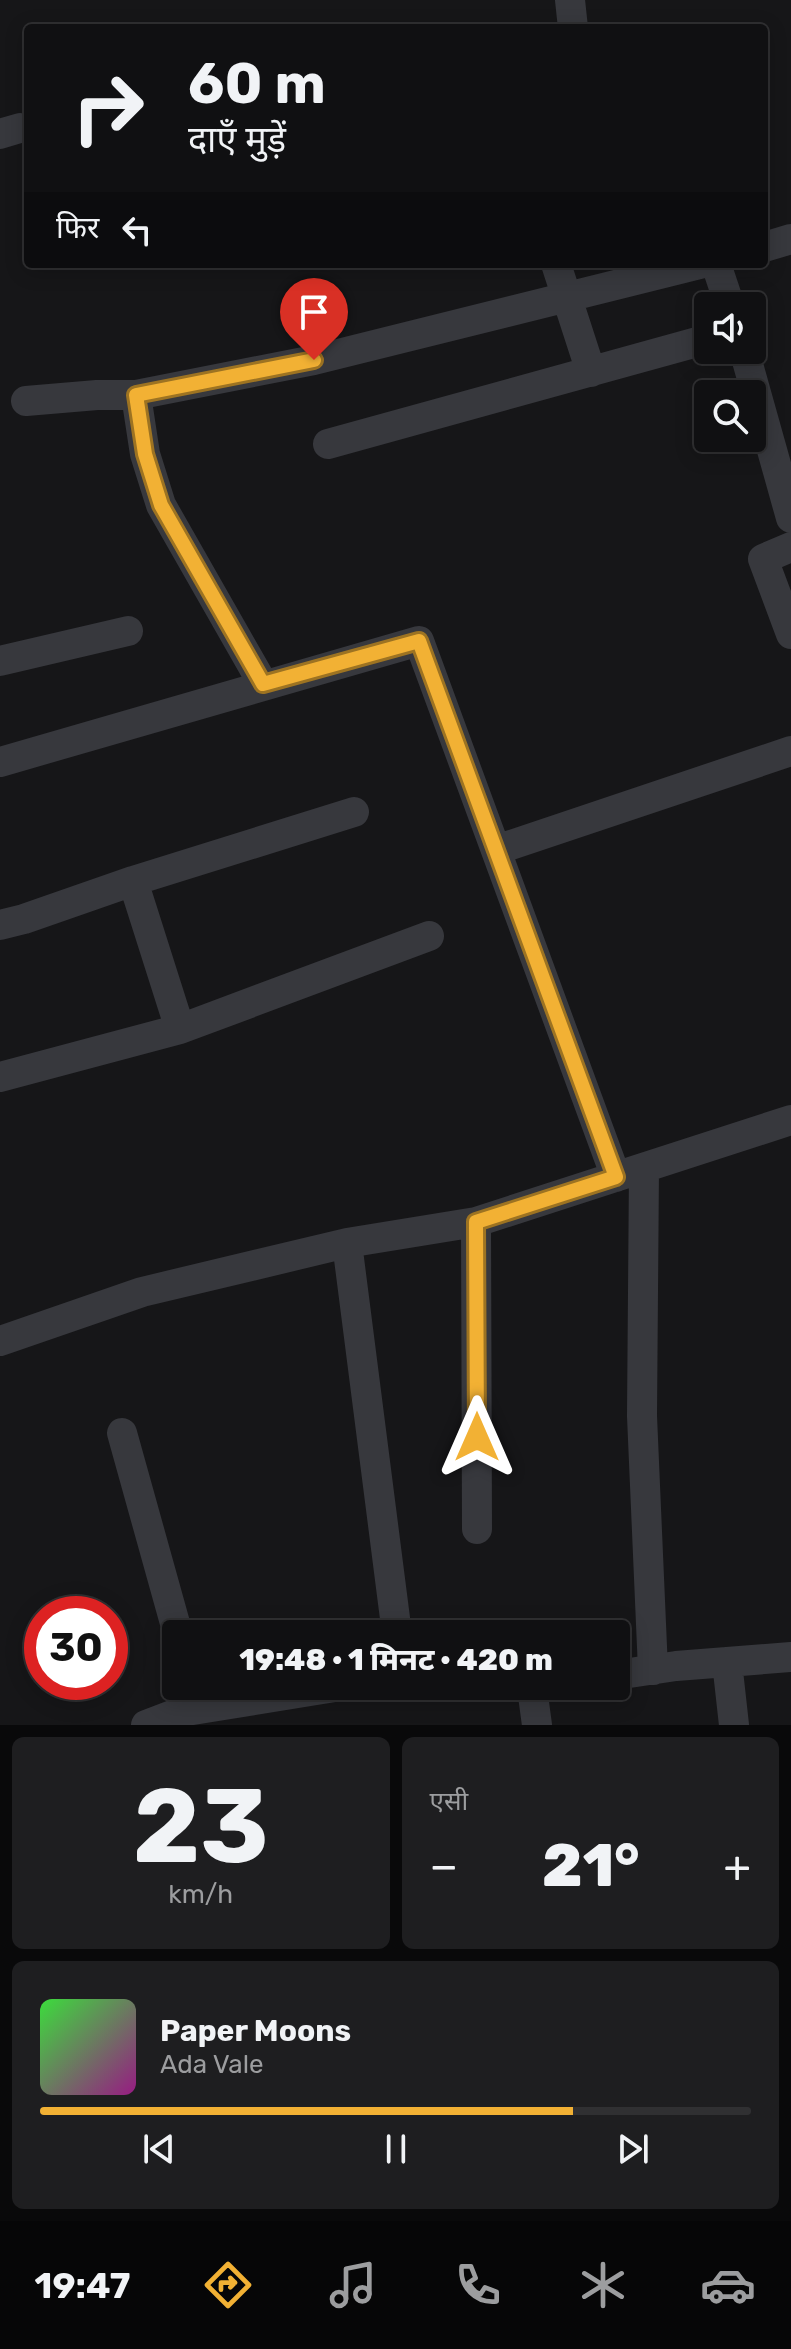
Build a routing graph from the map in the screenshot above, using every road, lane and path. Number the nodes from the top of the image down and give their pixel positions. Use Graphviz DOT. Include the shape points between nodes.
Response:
graph roads {
  1 [pos="570,0"];
  2 [pos="573,24"];
  3 [pos="791,239"];
  4 [pos="768,246"];
  5 [pos="557,268"];
  6 [pos="685,268"];
  7 [pos="717,268"];
  8 [pos="725,292"];
  9 [pos="567,299"];
  10 [pos="694,343"];
  11 [pos="748,364"];
  12 [pos="591,372"];
  13 [pos="136,395"];
  14 [pos="26,401"];
  15 [pos="328,444"];
  16 [pos="791,518"];
  17 [pos="791,547"];
  18 [pos="128,631"];
  19 [pos="791,634"];
  20 [pos="0,661"];
  21 [pos="263,684"];
  22 [pos="791,751"];
  23 [pos="0,762"];
  24 [pos="354,812"];
  25 [pos="496,850"];
  26 [pos="133,881"];
  27 [pos="0,925"];
  28 [pos="429,936"];
  29 [pos="180,1029"];
  30 [pos="0,1077"];
  31 [pos="791,1120"];
  32 [pos="630,1172"];
  33 [pos="476,1222"];
  34 [pos="347,1243"];
  35 [pos="0,1341"];
  36 [pos="122,1433"];
  37 [pos="477,1529"];
  38 [pos="174,1620"];
  39 [pos="395,1620"];
  40 [pos="791,1657"];
  41 [pos="727,1662"];
  42 [pos="653,1670"];
  43 [pos="630,1673"];
  44 [pos="194,1700"];
  45 [pos="536,1700"];
  46 [pos="146,1725"];
  47 [pos="537,1725"];
  48 [pos="734,1725"];
  1 -- 2 [label="street"];
  3 -- 4 [label="street"];
  5 -- 9 [label="street"];
  6 -- 9 [label="street"];
  7 -- 8 [label="street"];
  9 -- 12 [label="street"];
  9 -- 13 [label="street" via="314,360"];
  10 -- 12 [label="street"];
  11 -- 16 [label="street"];
  12 -- 15 [label="street"];
  13 -- 14 [label="street"];
  13 -- 21 [label="street" via="145,454 161,505"];
  17 -- 19 [label="street" via="763,559"];
  18 -- 20 [label="street"];
  21 -- 23 [label="street"];
  21 -- 25 [label="street" via="419,641"];
  22 -- 25 [label="street"];
  24 -- 26 [label="street"];
  25 -- 32 [label="street"];
  26 -- 27 [label="street"];
  26 -- 29 [label="street"];
  28 -- 29 [label="street"];
  29 -- 30 [label="street"];
  31 -- 32 [label="street"];
  32 -- 33 [label="street"];
  32 -- 42 [label="street"];
  33 -- 34 [label="street"];
  33 -- 37 [label="street"];
  34 -- 35 [label="street" via="142,1292"];
  34 -- 39 [label="street"];
  36 -- 38 [label="street"];
  40 -- 41 [label="street"];
  41 -- 42 [label="street"];
  41 -- 48 [label="street"];
  42 -- 43 [label="street"];
  44 -- 46 [label="street" via="180,1712"];
  45 -- 47 [label="street"];
}
